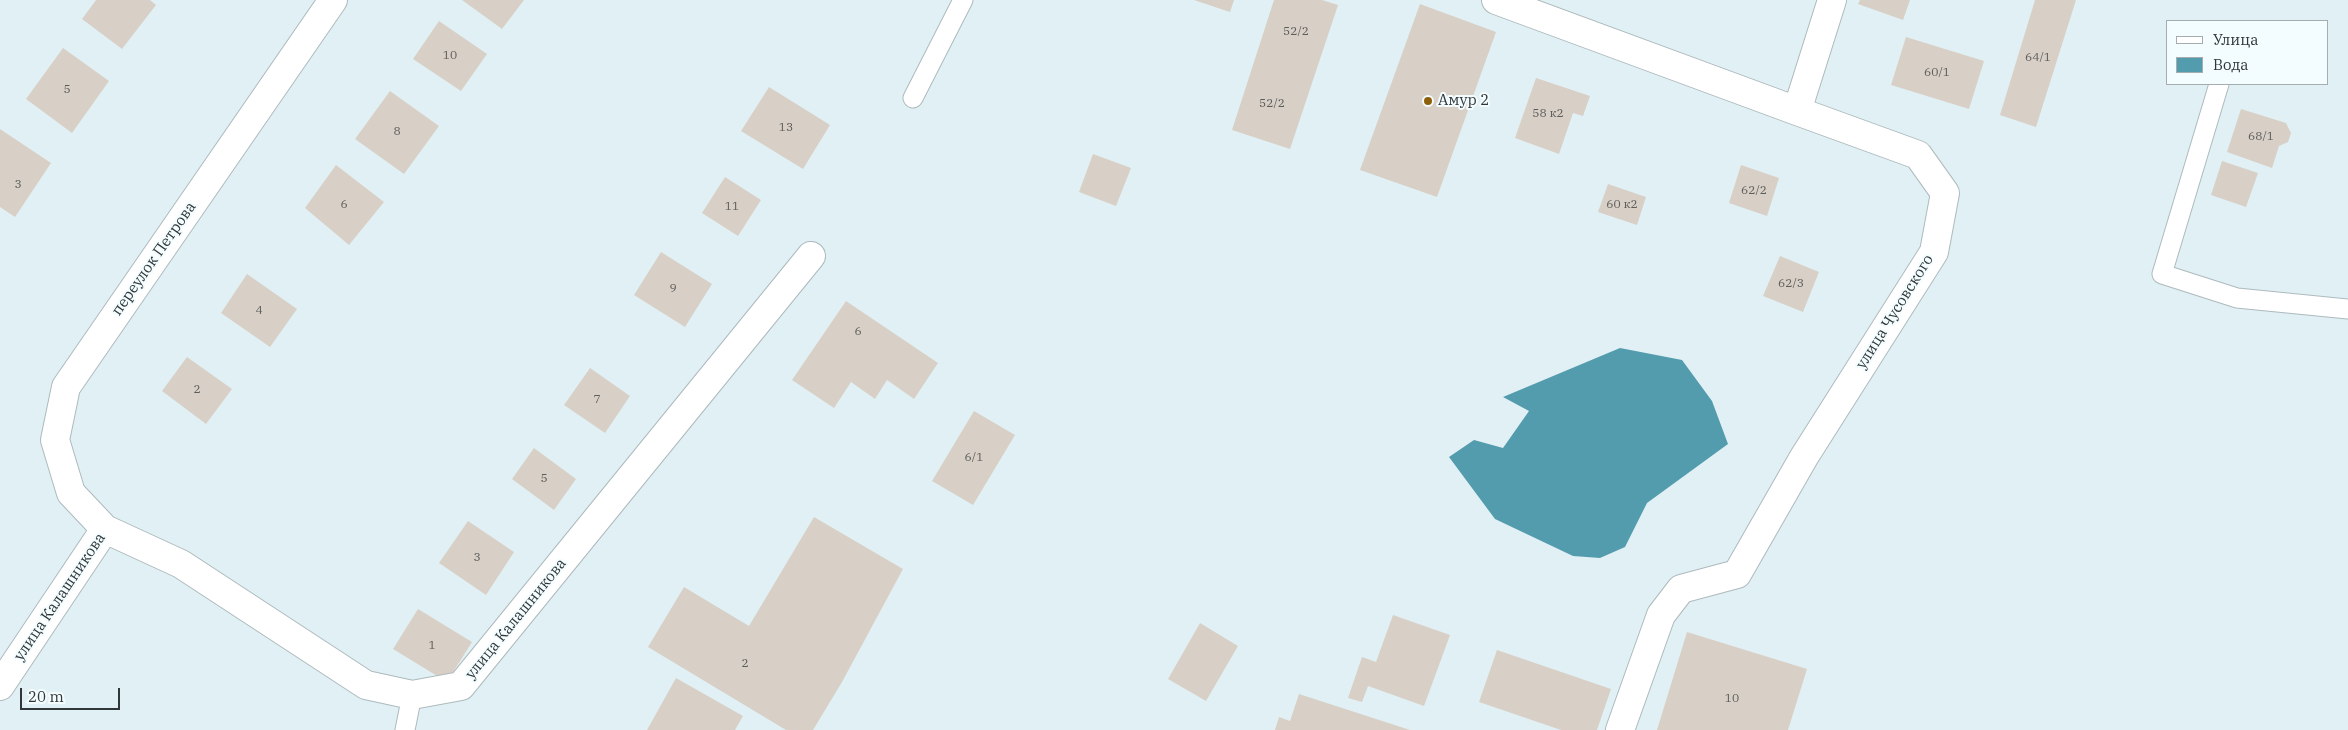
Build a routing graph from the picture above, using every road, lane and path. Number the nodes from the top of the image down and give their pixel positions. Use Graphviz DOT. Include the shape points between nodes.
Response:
graph roads {
  1 [pos="333,0"];
  2 [pos="963,0"];
  3 [pos="1496,0"];
  4 [pos="1832,0"];
  5 [pos="2219,85"];
  6 [pos="913,98"];
  7 [pos="1796,111"];
  8 [pos="811,256"];
  9 [pos="2348,309"];
  10 [pos="105,529"];
  11 [pos="0,686"];
  12 [pos="412,695"];
  13 [pos="405,730"];
  14 [pos="1620,730"];
  1 -- 10 [label="street, переулок Петрова" via="66,387 55,440 71,493"];
  2 -- 6 [label="lane"];
  3 -- 7 [label="street, улица Чусовского"];
  4 -- 7 [label="street"];
  5 -- 9 [label="lane" via="2162,274 2237,298"];
  7 -- 14 [label="street, улица Чусовского" via="1918,155 1945,193 1934,252 1804,457 1737,574 1680,588 1661,614"];
  8 -- 12 [label="street, улица Калашникова" via="461,686"];
  10 -- 11 [label="street, улица Калашникова"];
  10 -- 12 [label="street, улица Калашникова" via="181,564 366,685"];
  12 -- 13 [label="lane"];
}
